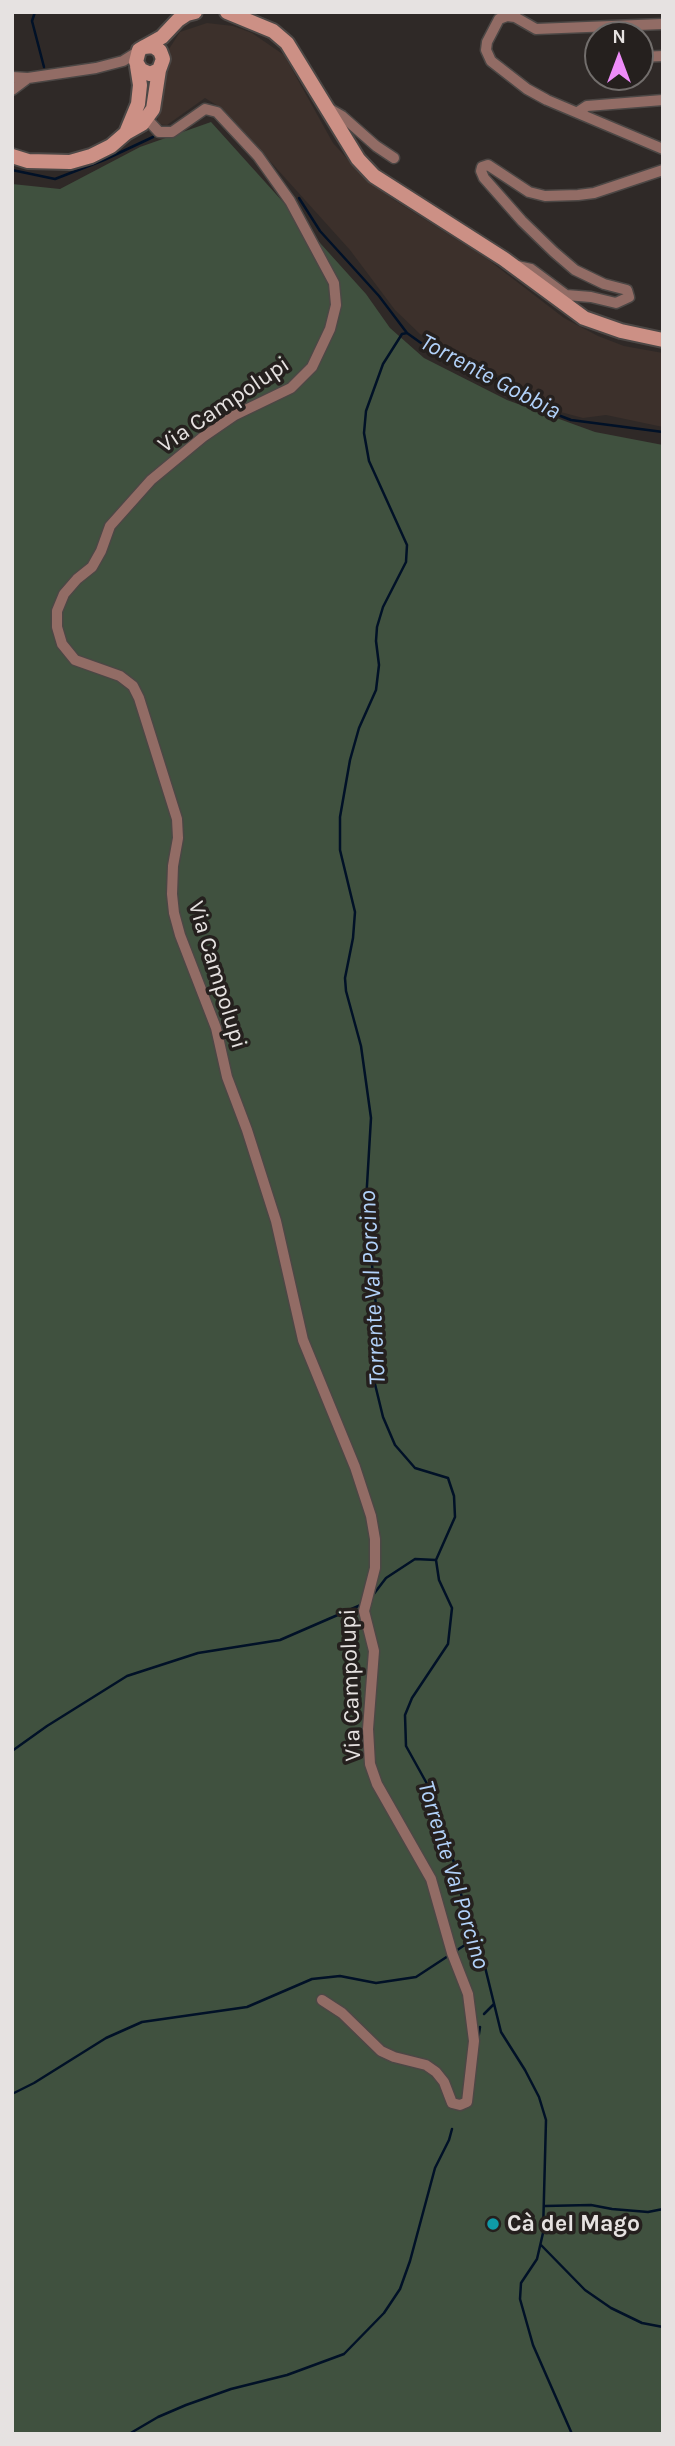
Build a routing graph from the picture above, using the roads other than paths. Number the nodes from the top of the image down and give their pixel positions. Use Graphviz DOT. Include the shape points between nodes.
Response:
graph roads {
  1 [pos="195,12"];
  2 [pos="227,12"];
  3 [pos="663,24"];
  4 [pos="162,37"];
  5 [pos="142,49"];
  6 [pos="123,61"];
  7 [pos="161,62"];
  8 [pos="137,66"];
  9 [pos="12,77"];
  10 [pos="28,78"];
  11 [pos="12,90"];
  12 [pos="140,93"];
  13 [pos="663,100"];
  14 [pos="328,108"];
  15 [pos="578,112"];
  16 [pos="147,119"];
  17 [pos="126,133"];
  18 [pos="663,149"];
  19 [pos="12,156"];
  20 [pos="394,158"];
  21 [pos="663,170"];
  22 [pos="513,266"];
  23 [pos="663,340"];
  24 [pos="322,2000"];
  1 -- 4 [label="main road" via="178,20"];
  2 -- 14 [label="main road" via="273,31 288,44"];
  3 -- 15 [label="street" via="536,29 515,17 499,19 487,42 491,61 527,89"];
  4 -- 5 [label="main road"];
  4 -- 7 [label="main road"];
  5 -- 6 [label="street"];
  5 -- 7 [label="main road" via="157,48"];
  5 -- 8 [label="main road"];
  6 -- 8 [label="street"];
  6 -- 10 [label="street"];
  7 -- 8 [label="main road" via="155,72 145,73"];
  7 -- 16 [label="main road"];
  8 -- 12 [label="main road"];
  9 -- 10 [label="street"];
  10 -- 11 [label="street"];
  12 -- 16 [label="main road"];
  12 -- 17 [label="main road"];
  13 -- 15 [label="street" via="587,106"];
  14 -- 20 [label="street"];
  14 -- 22 [label="main road" via="358,159 374,176"];
  15 -- 18 [label="street"];
  16 -- 17 [label="main road"];
  16 -- 24 [label="street, Via Campolupi" via="159,132 172,132 205,109 217,112 258,156 290,201 334,283 336,305 312,366 291,388 235,415 180,454 110,526 92,567 64,594 57,627 61,644 75,660 120,677 134,686 139,698 177,819 172,894 180,935 216,1028 227,1077 275,1221 303,1340 372,1516 375,1568 364,1611 374,1651 370,1764 431,1879 468,1994 474,2041 467,2102 452,2103 436,2072 381,2051"];
  17 -- 19 [label="main road" via="111,146 70,162"];
  21 -- 22 [label="street" via="578,195 535,194 488,165 482,167 522,221 575,270 626,290 629,297 616,303 566,295 531,269"];
  22 -- 23 [label="main road" via="584,318"];
}
